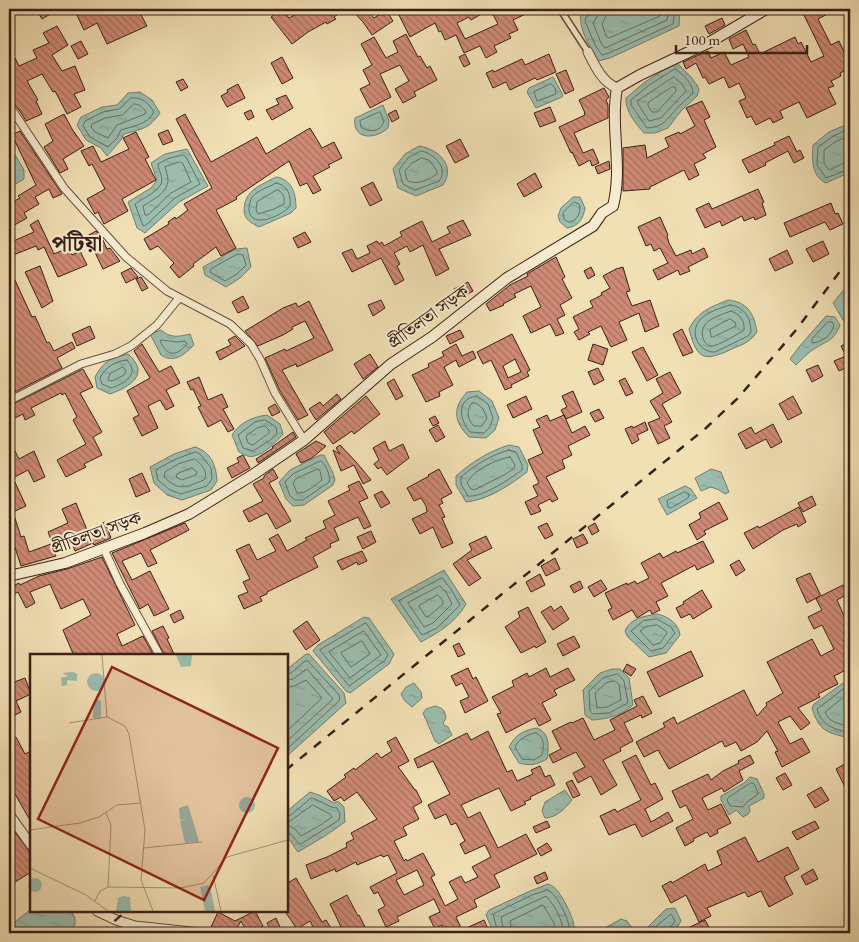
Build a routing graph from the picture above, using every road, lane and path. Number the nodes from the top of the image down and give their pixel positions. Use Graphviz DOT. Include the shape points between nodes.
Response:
graph roads {
  1 [pos="560,9"];
  2 [pos="766,9"];
  3 [pos="588,52"];
  4 [pos="617,88"];
  5 [pos="9,105"];
  6 [pos="179,298"];
  7 [pos="9,401"];
  8 [pos="304,440"];
  9 [pos="104,549"];
  10 [pos="9,576"];
  11 [pos="159,654"];
  12 [pos="9,814"];
  13 [pos="30,844"];
  14 [pos="99,912"];
  15 [pos="135,926"];
  16 [pos="126,933"];
  17 [pos="201,933"];
  1 -- 3 [label="street"];
  2 -- 4 [label="main road" via="710,42"];
  3 -- 4 [label="street" via="608,85"];
  4 -- 8 [label="main road, প্রীতিলতা সড়ক" via="617,188 613,206 602,213 593,226 507,278 432,337 391,364"];
  5 -- 6 [label="street" via="76,202 126,257"];
  6 -- 7 [label="street" via="157,325 131,346 80,364"];
  6 -- 8 [label="street" via="230,324 251,344 288,418"];
  8 -- 9 [label="main road, প্রীতিলতা সড়ক" via="189,514"];
  9 -- 10 [label="main road, প্রীতিলতা সড়ক" via="66,563"];
  9 -- 11 [label="street"];
  12 -- 13 [label="street"];
  14 -- 15 [label="street"];
  15 -- 16 [label="street"];
  15 -- 17 [label="street"];
}
